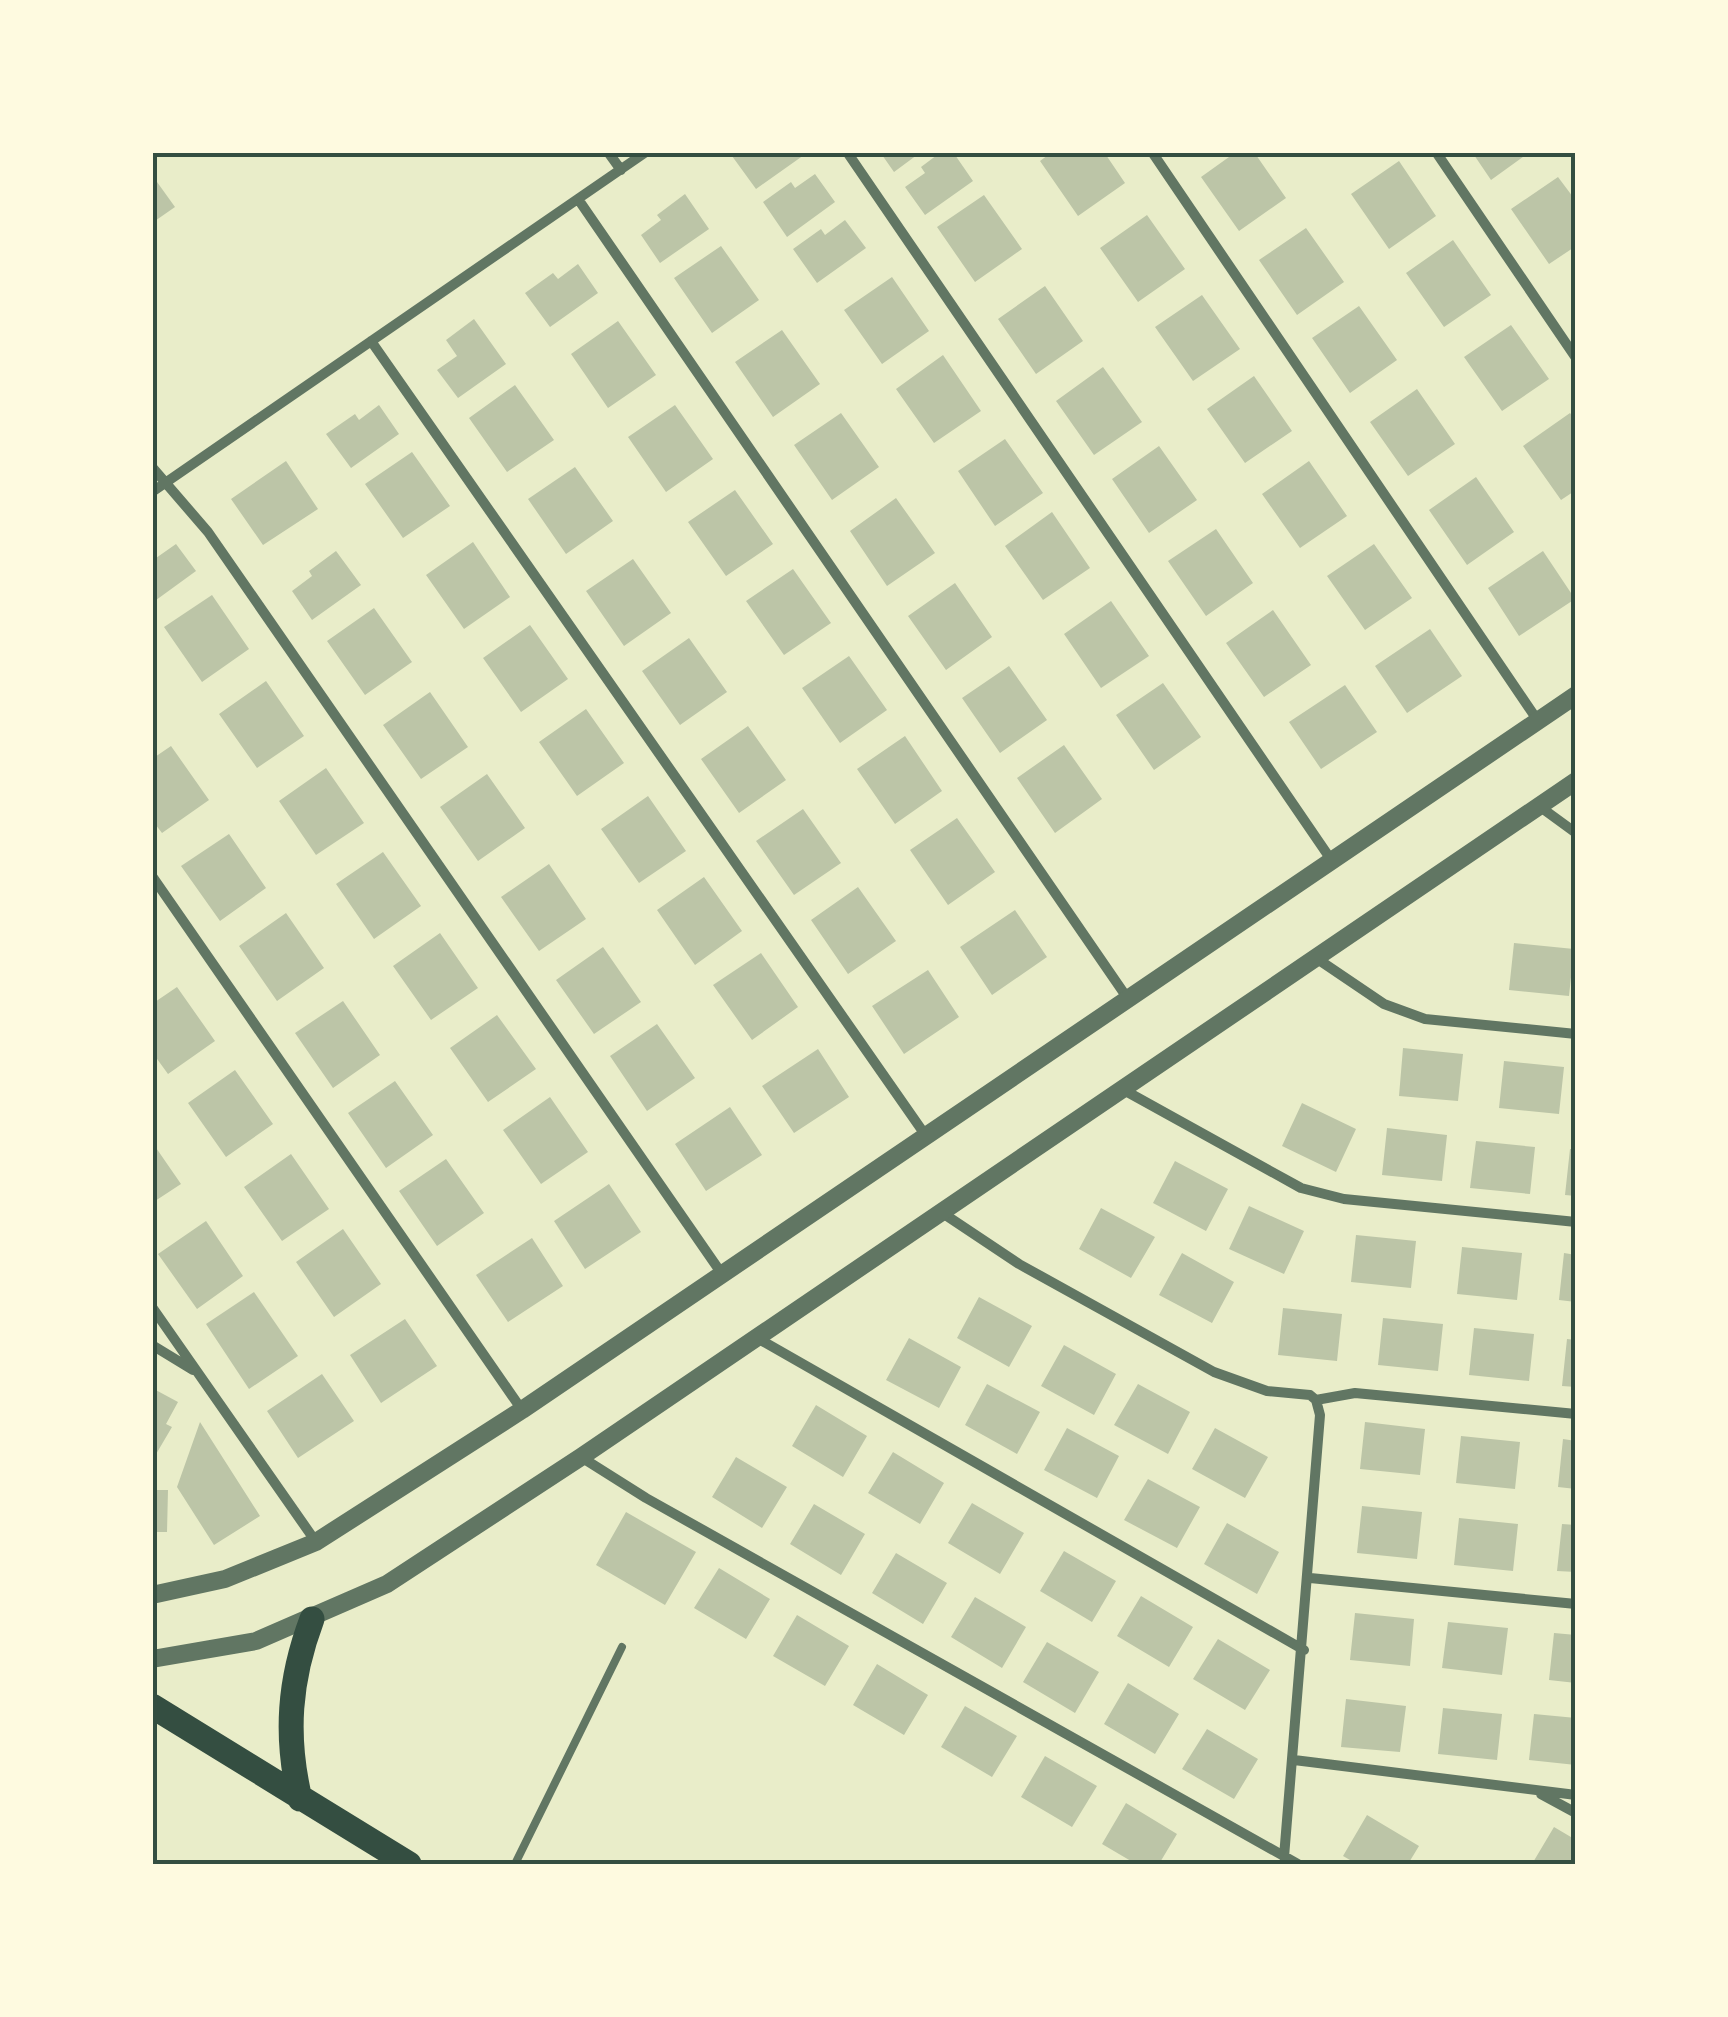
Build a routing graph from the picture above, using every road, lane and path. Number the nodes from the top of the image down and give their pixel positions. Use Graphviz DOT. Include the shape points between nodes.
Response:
graph roads {
  1 [pos="608,152"];
  2 [pos="646,152"];
  3 [pos="847,152"];
  4 [pos="1152,152"];
  5 [pos="1436,152"];
  6 [pos="620,170"];
  7 [pos="578,199"];
  8 [pos="371,341"];
  9 [pos="1576,358"];
  10 [pos="152,467"];
  11 [pos="164,484"];
  12 [pos="152,492"];
  13 [pos="1576,695"];
  14 [pos="1538,721"];
  15 [pos="1576,781"];
  16 [pos="1539,806"];
  17 [pos="1576,833"];
  18 [pos="1332,861"];
  19 [pos="152,876"];
  20 [pos="1316,958"];
  21 [pos="1128,999"];
  22 [pos="1576,1034"];
  23 [pos="1122,1089"];
  24 [pos="926,1136"];
  25 [pos="941,1212"];
  26 [pos="1576,1222"];
  27 [pos="722,1274"];
  28 [pos="152,1307"];
  29 [pos="756,1338"];
  30 [pos="152,1345"];
  31 [pos="198,1373"];
  32 [pos="1316,1400"];
  33 [pos="522,1410"];
  34 [pos="1576,1414"];
  35 [pos="581,1457"];
  36 [pos="316,1542"];
  37 [pos="1310,1578"];
  38 [pos="152,1595"];
  39 [pos="1576,1604"];
  40 [pos="312,1620"];
  41 [pos="622,1647"];
  42 [pos="1304,1650"];
  43 [pos="152,1659"];
  44 [pos="152,1706"];
  45 [pos="1294,1760"];
  46 [pos="1537,1791"];
  47 [pos="1576,1795"];
  48 [pos="300,1799"];
  49 [pos="1576,1812"];
  50 [pos="1284,1856"];
  51 [pos="409,1864"];
  52 [pos="515,1864"];
  53 [pos="1298,1864"];
  1 -- 6 [label="street"];
  2 -- 6 [label="street"];
  3 -- 18 [label="street"];
  4 -- 14 [label="street"];
  5 -- 9 [label="street"];
  6 -- 7 [label="street"];
  7 -- 8 [label="street"];
  7 -- 21 [label="street"];
  8 -- 11 [label="street"];
  8 -- 24 [label="street"];
  10 -- 11 [label="street"];
  11 -- 12 [label="street"];
  11 -- 27 [label="street" via="208,532"];
  13 -- 14 [label="street"];
  14 -- 18 [label="street"];
  15 -- 16 [label="street"];
  16 -- 17 [label="street"];
  16 -- 20 [label="street"];
  18 -- 21 [label="street"];
  19 -- 33 [label="street"];
  20 -- 22 [label="street" via="1384,1004 1425,1019"];
  20 -- 23 [label="street"];
  21 -- 24 [label="street"];
  23 -- 25 [label="street"];
  23 -- 26 [label="street" via="1301,1188 1344,1199"];
  24 -- 27 [label="street"];
  25 -- 29 [label="street"];
  25 -- 32 [label="street" via="1019,1264 1214,1372"];
  27 -- 33 [label="street"];
  28 -- 31 [label="street"];
  29 -- 35 [label="street"];
  29 -- 42 [label="street"];
  30 -- 31 [label="street"];
  31 -- 36 [label="street"];
  32 -- 34 [label="street" via="1355,1393"];
  32 -- 37 [label="street"];
  33 -- 36 [label="street"];
  35 -- 40 [label="street" via="386,1584"];
  35 -- 50 [label="street"];
  36 -- 38 [label="street" via="225,1578"];
  37 -- 39 [label="street"];
  37 -- 42 [label="street"];
  40 -- 43 [label="street" via="224,1650"];
  40 -- 48 [label="main road" via="292,1686 290,1748"];
  41 -- 52 [label="lane"];
  42 -- 45 [label="street"];
  44 -- 48 [label="main road"];
  45 -- 46 [label="street"];
  45 -- 50 [label="street"];
  46 -- 47 [label="street"];
  46 -- 49 [label="street"];
  48 -- 51 [label="main road"];
  50 -- 53 [label="street"];
}
